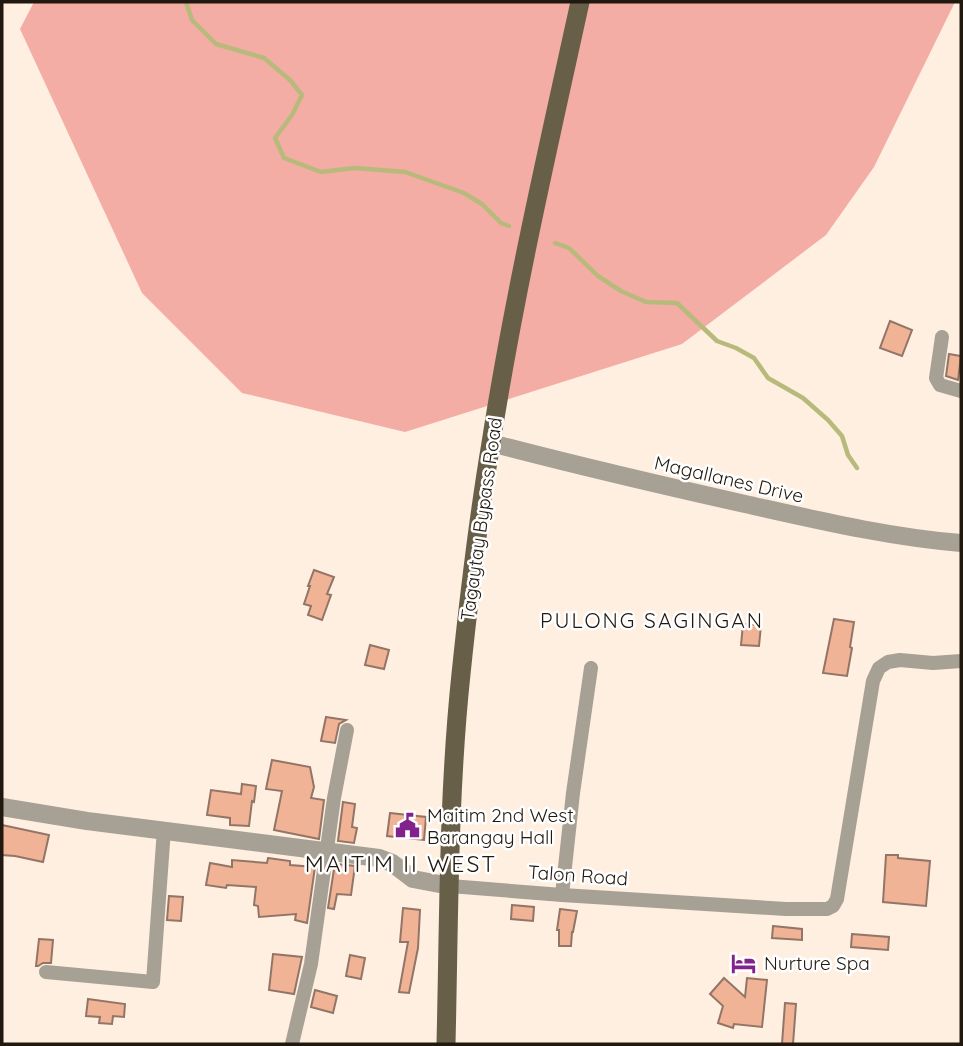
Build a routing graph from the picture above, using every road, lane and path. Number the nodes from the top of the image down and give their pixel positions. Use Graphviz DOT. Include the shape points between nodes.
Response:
graph roads {
  1 [pos="580,2"];
  2 [pos="942,337"];
  3 [pos="961,391"];
  4 [pos="491,443"];
  5 [pos="961,543"];
  6 [pos="961,661"];
  7 [pos="591,668"];
  8 [pos="347,730"];
  9 [pos="2,807"];
  10 [pos="164,829"];
  11 [pos="327,852"];
  12 [pos="450,886"];
  13 [pos="562,895"];
  14 [pos="46,972"];
  15 [pos="292,1044"];
  16 [pos="446,1044"];
  1 -- 4 [label="main road, Tagaytay Bypass Road" via="527,246"];
  2 -- 3 [label="street" via="936,378 940,385"];
  4 -- 5 [label="street, Magallanes Drive" via="806,518"];
  4 -- 12 [label="main road, Tagaytay Bypass Road" via="460,677"];
  6 -- 13 [label="street, Talon Road" via="901,660 879,668 834,906 786,909"];
  7 -- 13 [label="street"];
  8 -- 11 [label="street"];
  9 -- 10 [label="street, Talon Road"];
  10 -- 11 [label="street, Talon Road"];
  10 -- 14 [label="street" via="153,982"];
  11 -- 12 [label="street, Talon Road" via="379,858 413,879"];
  11 -- 15 [label="street" via="311,964"];
  12 -- 13 [label="street, Talon Road"];
  12 -- 16 [label="main road, Tagaytay Bypass Road"];
}
